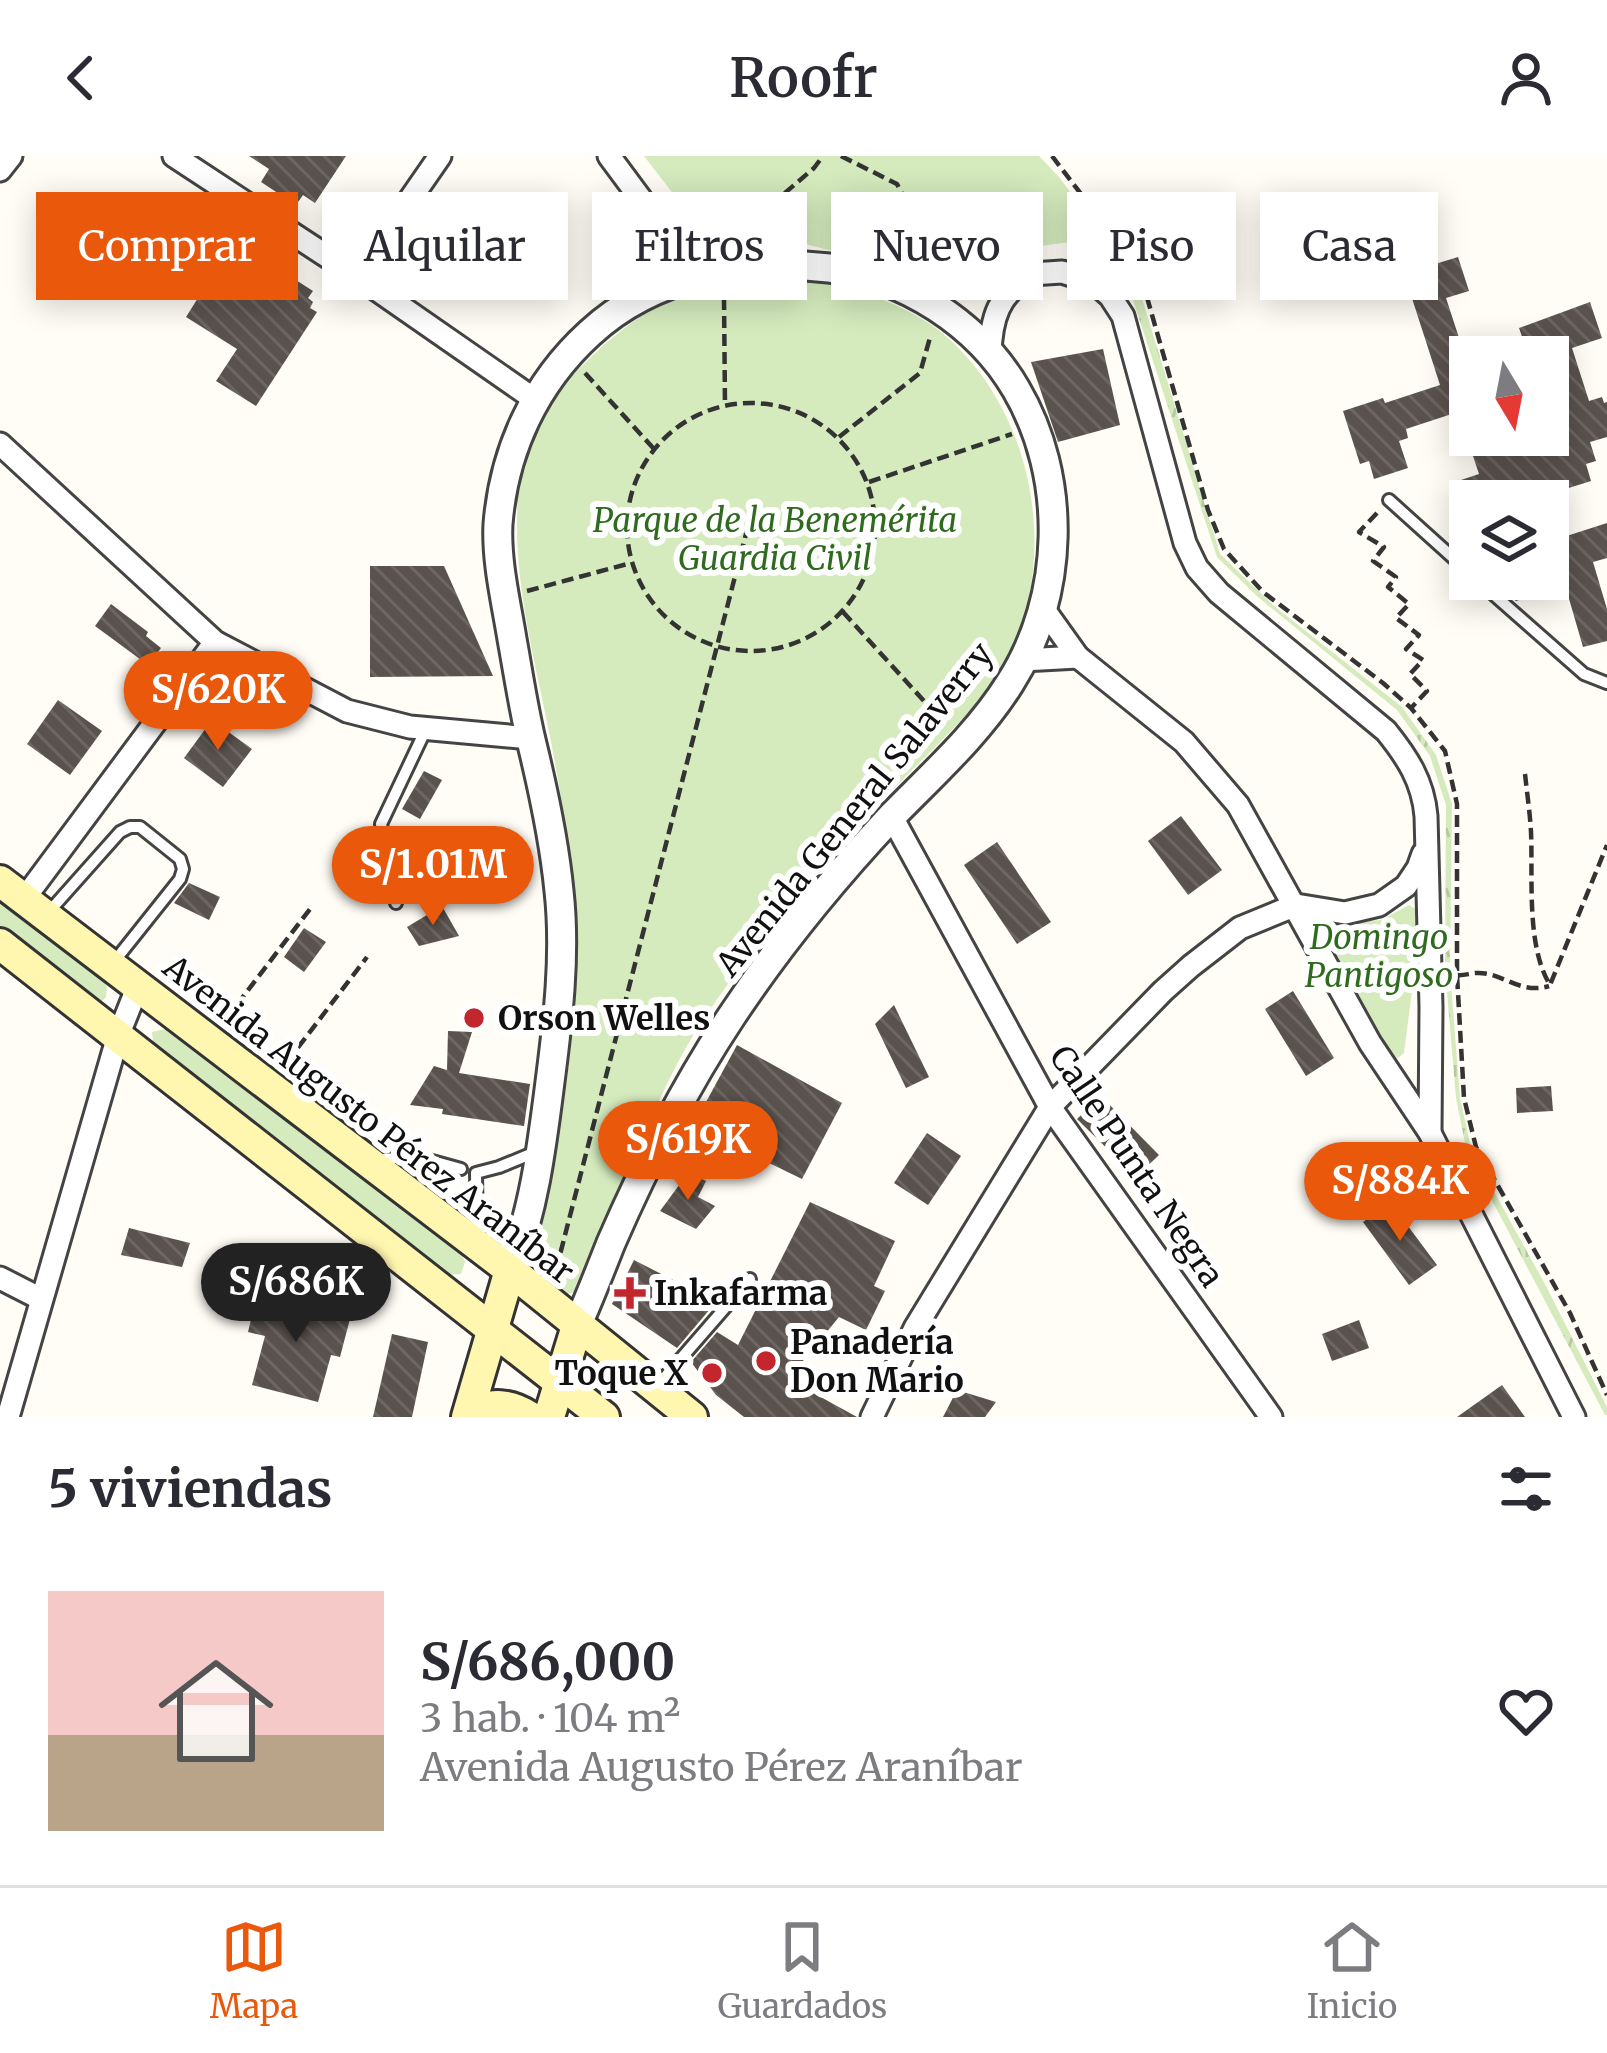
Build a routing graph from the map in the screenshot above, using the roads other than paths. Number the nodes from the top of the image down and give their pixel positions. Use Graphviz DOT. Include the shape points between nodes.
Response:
graph roads {
  1 [pos="11,156"];
  2 [pos="174,156"];
  3 [pos="609,156"];
  4 [pos="440,157"];
  5 [pos="0,170"];
  6 [pos="416,192"];
  7 [pos="636,192"];
  8 [pos="322,253"];
  9 [pos="1043,273"];
  10 [pos="392,300"];
  11 [pos="636,300"];
  12 [pos="942,300"];
  13 [pos="1002,300"];
  14 [pos="990,354"];
  15 [pos="534,399"];
  16 [pos="0,444"];
  17 [pos="1389,500"];
  18 [pos="1449,554"];
  19 [pos="1500,600"];
  20 [pos="1043,608"];
  21 [pos="215,641"];
  22 [pos="1078,657"];
  23 [pos="1023,660"];
  24 [pos="1607,683"];
  25 [pos="426,729"];
  26 [pos="530,738"];
  27 [pos="892,817"];
  28 [pos="1426,842"];
  29 [pos="23,898"];
  30 [pos="396,903"];
  31 [pos="1296,905"];
  32 [pos="0,944"];
  33 [pos="111,965"];
  34 [pos="139,986"];
  35 [pos="118,1036"];
  36 [pos="1050,1107"];
  37 [pos="1430,1133"];
  38 [pos="541,1149"];
  39 [pos="367,1161"];
  40 [pos="460,1169"];
  41 [pos="477,1245"];
  42 [pos="509,1270"];
  43 [pos="0,1278"];
  44 [pos="750,1279"];
  45 [pos="41,1299"];
  46 [pos="577,1326"];
  47 [pos="494,1330"];
  48 [pos="560,1382"];
  49 [pos="655,1388"];
  50 [pos="8,1417"];
  51 [pos="470,1417"];
  52 [pos="530,1417"];
  53 [pos="549,1417"];
  54 [pos="604,1417"];
  55 [pos="692,1417"];
  56 [pos="872,1417"];
  57 [pos="1271,1417"];
  58 [pos="1574,1417"];
  1 -- 5 [label="street"];
  2 -- 8 [label="street"];
  3 -- 7 [label="street"];
  4 -- 6 [label="street"];
  9 -- 28 [label="street" via="1078,275 1102,288 1123,316 1197,568 1386,730 1423,792"];
  10 -- 15 [label="street"];
  11 -- 15 [label="street, Avenida General Salaverry" via="567,354"];
  12 -- 14 [label="street, Avenida General Salaverry"];
  13 -- 14 [label="street"];
  14 -- 20 [label="street, Avenida General Salaverry" via="1011,380 1045,460 1053,544"];
  15 -- 26 [label="street, Avenida General Salaverry" via="508,462 498,529"];
  16 -- 21 [label="street"];
  17 -- 18 [label="lane"];
  19 -- 24 [label="lane" via="1584,674"];
  20 -- 22 [label="street"];
  20 -- 23 [label="street, Avenida General Salaverry"];
  21 -- 25 [label="street" via="347,711"];
  21 -- 29 [label="street"];
  22 -- 23 [label="street"];
  22 -- 31 [label="street" via="1184,742 1238,805"];
  23 -- 27 [label="street, Avenida General Salaverry" via="997,703"];
  25 -- 26 [label="street"];
  25 -- 30 [label="lane" via="381,824"];
  26 -- 38 [label="street, Avenida General Salaverry" via="560,893 560,1008"];
  27 -- 36 [label="street, Calle Punta Negra"];
  27 -- 46 [label="street, Avenida General Salaverry" via="813,904 731,1015 673,1112"];
  28 -- 31 [label="street" via="1412,878 1388,901 1345,913"];
  28 -- 37 [label="street"];
  29 -- 33 [label="main road, Avenida Augusto Pérez Araníbar"];
  29 -- 33 [label="lane" via="120,832 140,827 183,869"];
  31 -- 36 [label="street" via="1208,951"];
  31 -- 37 [label="street" via="1370,1043"];
  32 -- 35 [label="main road"];
  33 -- 34 [label="main road, Avenida Augusto Pérez Araníbar"];
  34 -- 35 [label="street"];
  34 -- 39 [label="main road, Avenida Augusto Pérez Araníbar"];
  35 -- 45 [label="street"];
  35 -- 47 [label="main road"];
  36 -- 56 [label="street" via="915,1328"];
  36 -- 57 [label="street, Calle Punta Negra"];
  37 -- 58 [label="street"];
  38 -- 41 [label="lane" via="476,1173"];
  38 -- 42 [label="street, Avenida General Salaverry"];
  39 -- 40 [label="lane" via="414,1156"];
  39 -- 41 [label="main road, Avenida Augusto Pérez Araníbar"];
  41 -- 42 [label="main road, Avenida Augusto Pérez Araníbar"];
  42 -- 46 [label="main road, Avenida Augusto Pérez Araníbar"];
  42 -- 47 [label="main road, Avenida General Salaverry"];
  43 -- 45 [label="street"];
  44 -- 49 [label="lane"];
  45 -- 50 [label="street"];
  46 -- 48 [label="main road, Avenida General Salaverry"];
  46 -- 49 [label="main road, Avenida Augusto Pérez Araníbar"];
  47 -- 48 [label="main road"];
  47 -- 51 [label="main road, Avenida General Salaverry"];
  48 -- 53 [label="main road, Avenida General Salaverry"];
  48 -- 54 [label="main road"];
  49 -- 55 [label="main road, Avenida Augusto Pérez Araníbar"];
  51 -- 52 [label="main road" via="497,1405"];
}
